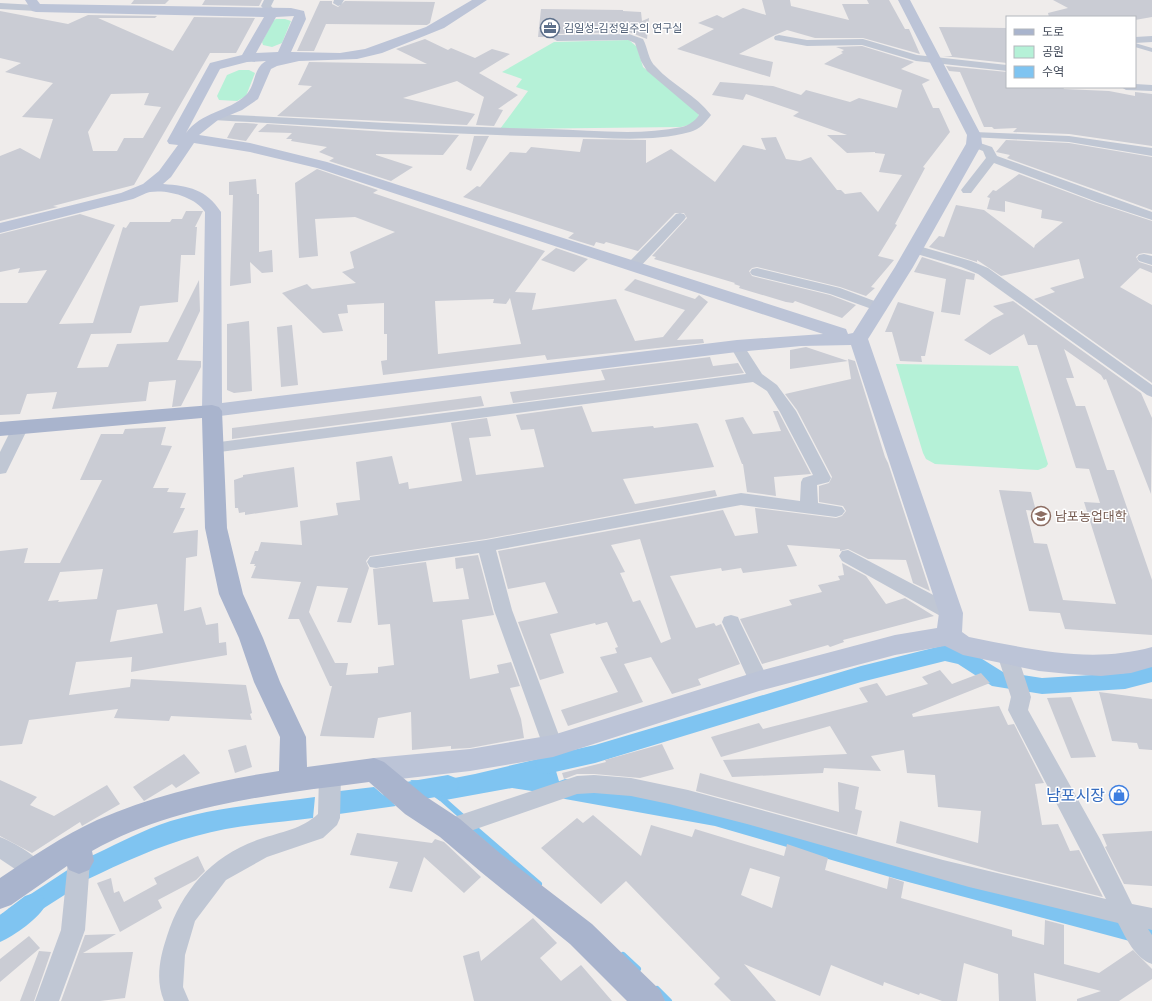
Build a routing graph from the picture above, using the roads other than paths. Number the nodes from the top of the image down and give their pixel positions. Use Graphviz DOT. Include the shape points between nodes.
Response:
graph roads {
  1 [pos="481,0"];
  2 [pos="904,0"];
  3 [pos="34,4"];
  4 [pos="0,6"];
  5 [pos="271,6"];
  6 [pos="557,38"];
  7 [pos="779,38"];
  8 [pos="1152,39"];
  9 [pos="1136,40"];
  10 [pos="1136,45"];
  11 [pos="1152,50"];
  12 [pos="297,57"];
  13 [pos="247,58"];
  14 [pos="282,58"];
  15 [pos="935,60"];
  16 [pos="1006,68"];
  17 [pos="1136,87"];
  18 [pos="1152,88"];
  19 [pos="213,117"];
  20 [pos="183,138"];
  21 [pos="974,139"];
  22 [pos="1120,146"];
  23 [pos="1152,152"];
  24 [pos="992,158"];
  25 [pos="1152,164"];
  26 [pos="151,185"];
  27 [pos="967,190"];
  28 [pos="1152,216"];
  29 [pos="680,217"];
  30 [pos="0,228"];
  31 [pos="915,249"];
  32 [pos="633,266"];
  33 [pos="757,272"];
  34 [pos="880,308"];
  35 [pos="859,339"];
  36 [pos="737,346"];
  37 [pos="756,377"];
  38 [pos="1152,392"];
  39 [pos="212,411"];
  40 [pos="20,428"];
  41 [pos="0,429"];
  42 [pos="212,448"];
  43 [pos="0,468"];
  44 [pos="809,507"];
  45 [pos="836,511"];
  46 [pos="486,546"];
  47 [pos="848,556"];
  48 [pos="376,562"];
  49 [pos="731,622"];
  50 [pos="950,624"];
  51 [pos="1152,657"];
  52 [pos="1010,662"];
  53 [pos="759,681"];
  54 [pos="553,746"];
  55 [pos="381,777"];
  56 [pos="293,781"];
  57 [pos="330,785"];
  58 [pos="463,824"];
  59 [pos="0,847"];
  60 [pos="78,853"];
  61 [pos="35,870"];
  62 [pos="0,895"];
  63 [pos="1125,914"];
  64 [pos="1152,919"];
  65 [pos="1148,949"];
  66 [pos="644,999"];
  67 [pos="47,1001"];
  68 [pos="177,1001"];
  1 -- 12 [label="main road" via="439,25 374,50 333,57"];
  2 -- 15 [label="main road"];
  3 -- 4 [label="street"];
  3 -- 5 [label="main road"];
  5 -- 13 [label="main road"];
  5 -- 14 [label="main road" via="300,14"];
  6 -- 19 [label="street" via="630,37 639,41 651,69 698,107 705,115 702,122 684,130 645,134 492,132"];
  7 -- 15 [label="street" via="807,43 850,40 916,58"];
  8 -- 9 [label="street"];
  10 -- 11 [label="lane"];
  12 -- 14 [label="main road"];
  12 -- 19 [label="main road" via="265,67 254,96 237,107"];
  13 -- 14 [label="main road"];
  13 -- 20 [label="main road" via="215,66"];
  15 -- 16 [label="street"];
  15 -- 21 [label="main road"];
  17 -- 18 [label="street"];
  19 -- 20 [label="main road"];
  20 -- 26 [label="main road" via="165,174"];
  20 -- 32 [label="main road" via="256,148 322,165"];
  21 -- 22 [label="street" via="1069,139"];
  21 -- 24 [label="street" via="988,149"];
  21 -- 31 [label="main road"];
  22 -- 23 [label="street"];
  22 -- 25 [label="street"];
  24 -- 27 [label="street"];
  24 -- 28 [label="street"];
  26 -- 30 [label="main road" via="127,196"];
  26 -- 39 [label="main road" via="204,199 213,212"];
  29 -- 32 [label="street"];
  31 -- 34 [label="main road"];
  31 -- 38 [label="street" via="983,271"];
  32 -- 35 [label="main road"];
  33 -- 34 [label="street" via="793,282 800,281"];
  34 -- 35 [label="main road"];
  35 -- 36 [label="main road" via="800,340"];
  35 -- 50 [label="main road"];
  36 -- 37 [label="street"];
  36 -- 39 [label="main road"];
  37 -- 42 [label="street"];
  37 -- 44 [label="street" via="772,388 788,411 823,478 809,482"];
  39 -- 40 [label="main road"];
  39 -- 42 [label="main road"];
  40 -- 41 [label="main road"];
  40 -- 43 [label="street"];
  42 -- 56 [label="main road" via="216,528 226,574 231,594 267,682 293,737"];
  44 -- 45 [label="street"];
  44 -- 46 [label="street" via="741,499"];
  46 -- 48 [label="street"];
  46 -- 54 [label="street" via="503,610"];
  47 -- 50 [label="street"];
  49 -- 53 [label="street"];
  50 -- 52 [label="main road" via="963,645"];
  50 -- 53 [label="main road" via="895,645"];
  51 -- 52 [label="main road" via="1130,663 1101,666 1039,661"];
  52 -- 63 [label="street" via="1021,697 1018,710"];
  53 -- 54 [label="main road"];
  54 -- 55 [label="main road"];
  55 -- 57 [label="main road"];
  55 -- 58 [label="main road" via="415,805"];
  56 -- 57 [label="main road"];
  56 -- 60 [label="main road" via="215,794 160,809 112,827"];
  57 -- 68 [label="street" via="329,818 315,831 260,849 218,873 198,897 185,916 173,955 171,988"];
  58 -- 63 [label="street" via="567,789 593,783 676,796 920,864"];
  58 -- 66 [label="main road" via="491,863 582,934"];
  59 -- 61 [label="street"];
  60 -- 61 [label="main road"];
  60 -- 67 [label="street" via="73,930"];
  61 -- 62 [label="main road"];
  63 -- 64 [label="street"];
  63 -- 65 [label="street"];
}
